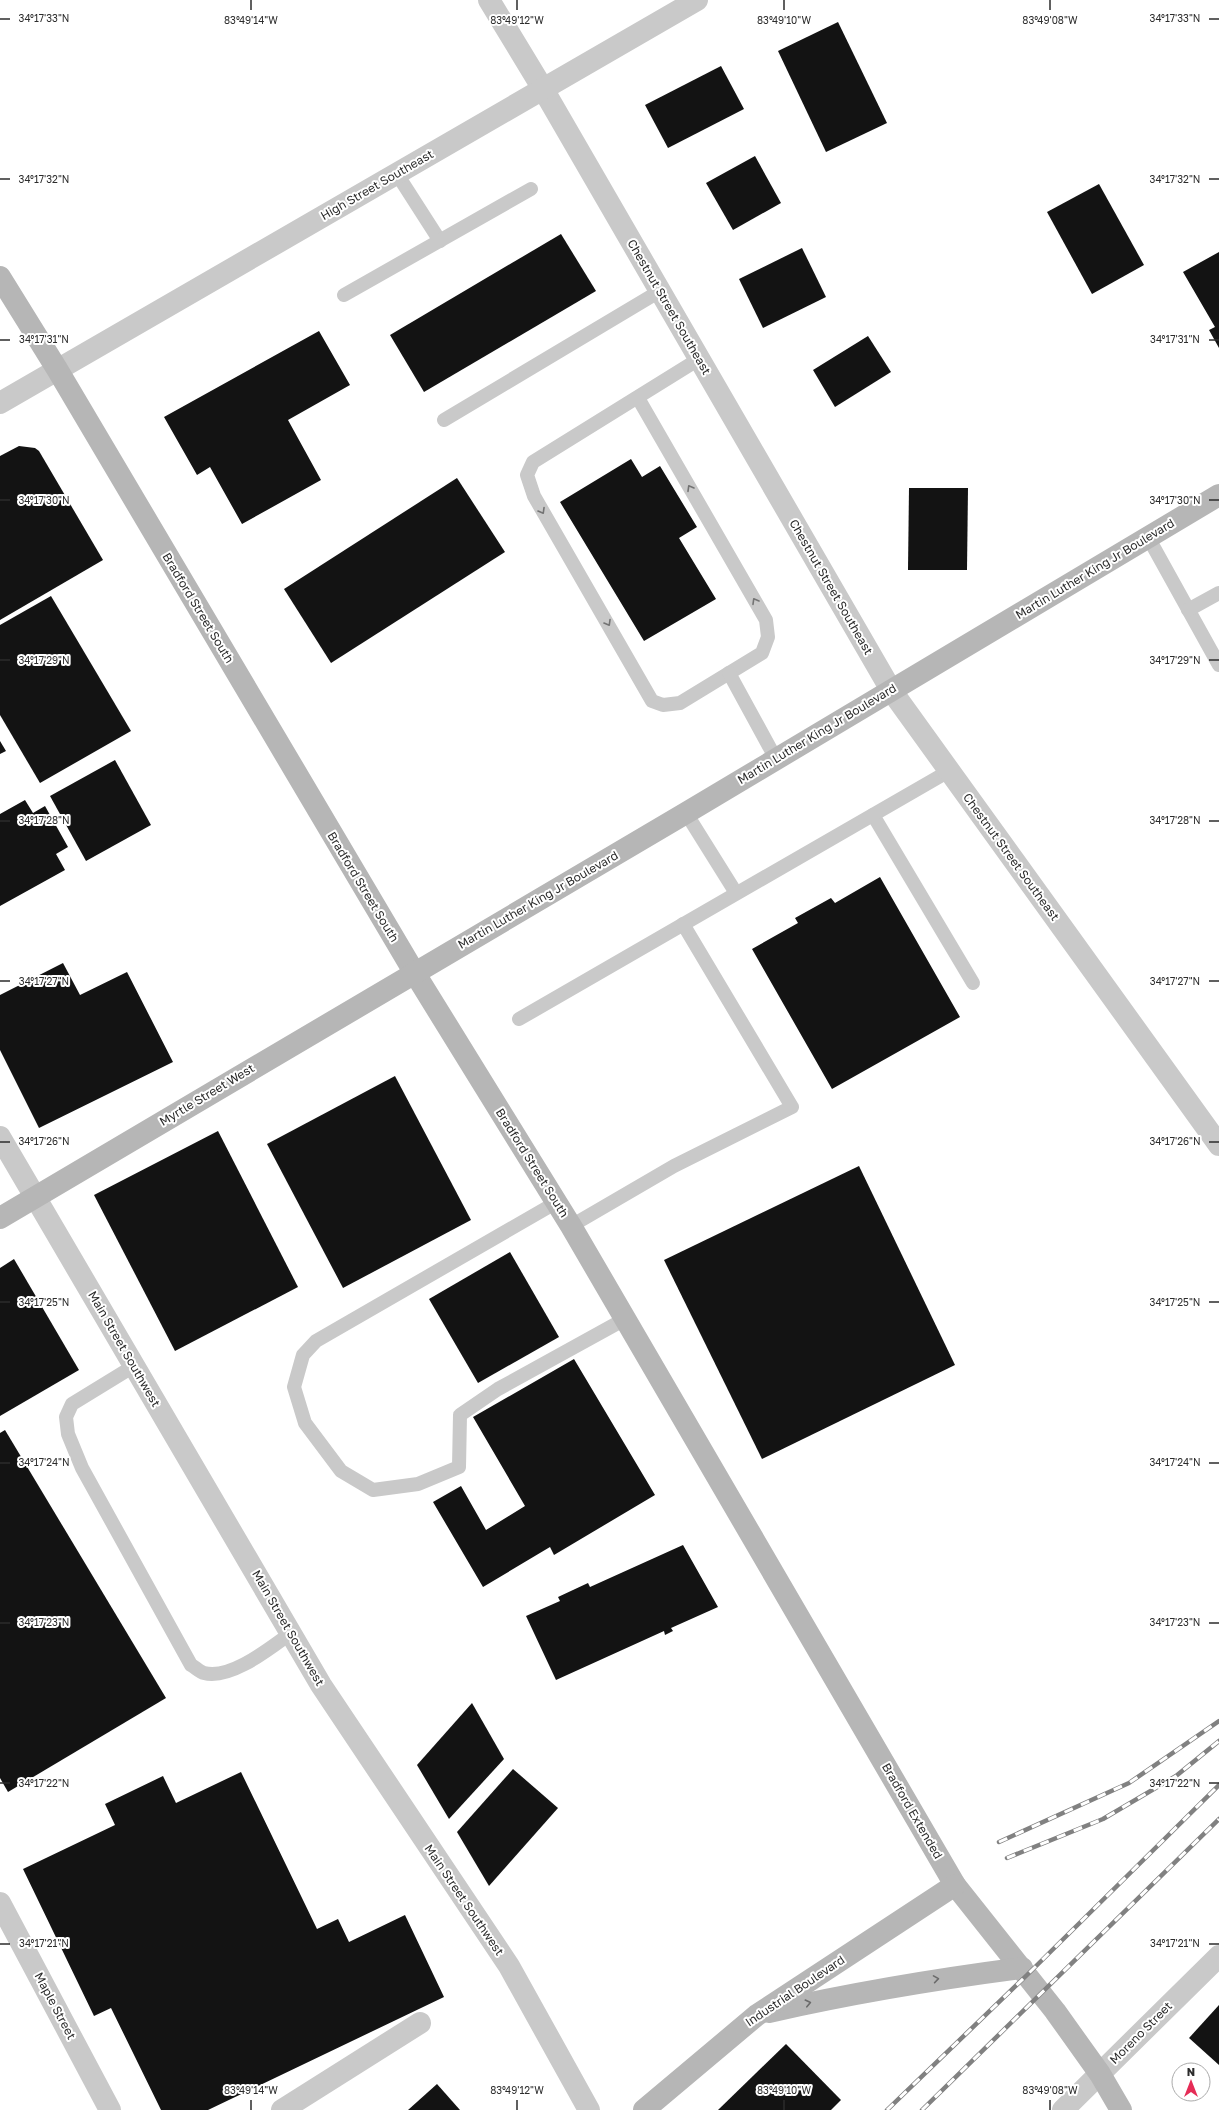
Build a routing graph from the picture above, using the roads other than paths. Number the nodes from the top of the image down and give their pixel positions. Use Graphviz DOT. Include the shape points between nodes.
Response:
graph roads {
  1 [pos="490,0"];
  2 [pos="696,0"];
  3 [pos="543,89"];
  4 [pos="396,174"];
  5 [pos="531,189"];
  6 [pos="440,240"];
  7 [pos="0,277"];
  8 [pos="660,291"];
  9 [pos="344,295"];
  10 [pos="700,360"];
  11 [pos="57,369"];
  12 [pos="638,398"];
  13 [pos="0,403"];
  14 [pos="444,420"];
  15 [pos="1219,495"];
  16 [pos="1148,537"];
  17 [pos="1219,593"];
  18 [pos="1188,610"];
  19 [pos="1219,665"];
  20 [pos="729,672"];
  21 [pos="891,690"];
  22 [pos="776,759"];
  23 [pos="949,771"];
  24 [pos="686,813"];
  25 [pos="873,815"];
  26 [pos="736,892"];
  27 [pos="683,924"];
  28 [pos="414,972"];
  29 [pos="973,983"];
  30 [pos="519,1019"];
  31 [pos="0,1137"];
  32 [pos="1219,1145"];
  33 [pos="35,1197"];
  34 [pos="557,1202"];
  35 [pos="0,1218"];
  36 [pos="572,1226"];
  37 [pos="625,1319"];
  38 [pos="134,1366"];
  39 [pos="727,1496"];
  40 [pos="291,1634"];
  41 [pos="955,1885"];
  42 [pos="0,1903"];
  43 [pos="1219,1956"];
  44 [pos="1022,1968"];
  45 [pos="756,2015"];
  46 [pos="420,2023"];
  47 [pos="1100,2074"];
  48 [pos="110,2110"];
  49 [pos="282,2110"];
  50 [pos="589,2110"];
  51 [pos="644,2110"];
  52 [pos="1063,2110"];
  53 [pos="1121,2110"];
  1 -- 3 [label="street, Chestnut Street Southeast"];
  2 -- 3 [label="street, High Street Southeast"];
  3 -- 4 [label="street, High Street Southeast"];
  3 -- 8 [label="street, Chestnut Street Southeast"];
  4 -- 6 [label="lane"];
  4 -- 11 [label="street, High Street Southeast"];
  5 -- 6 [label="lane"];
  6 -- 9 [label="lane"];
  7 -- 11 [label="street, Bradford Street South"];
  8 -- 10 [label="street, Chestnut Street Southeast"];
  8 -- 14 [label="lane"];
  10 -- 12 [label="lane"];
  10 -- 21 [label="street, Chestnut Street Southeast"];
  11 -- 13 [label="street, High Street Southeast"];
  11 -- 28 [label="street, Bradford Street South"];
  20 -- 12 [label="lane, one-way" via="762,653 768,637 766,620"];
  12 -- 20 [label="lane, one-way" via="533,462 527,475 534,496 652,701 663,705 680,703"];
  15 -- 16 [label="street, Martin Luther King Jr Boulevard"];
  16 -- 18 [label="lane"];
  16 -- 21 [label="street, Martin Luther King Jr Boulevard"];
  17 -- 18 [label="lane"];
  18 -- 19 [label="lane"];
  20 -- 22 [label="lane"];
  21 -- 22 [label="street, Martin Luther King Jr Boulevard"];
  21 -- 23 [label="street, Chestnut Street Southeast"];
  22 -- 24 [label="street, Martin Luther King Jr Boulevard"];
  23 -- 25 [label="lane"];
  23 -- 32 [label="street, Chestnut Street Southeast"];
  24 -- 26 [label="lane"];
  24 -- 28 [label="street, Martin Luther King Jr Boulevard"];
  25 -- 26 [label="lane"];
  25 -- 29 [label="lane"];
  26 -- 27 [label="lane"];
  27 -- 30 [label="lane"];
  27 -- 36 [label="lane" via="792,1107 674,1166"];
  28 -- 33 [label="street, Myrtle Street West"];
  28 -- 34 [label="street, Bradford Street South"];
  31 -- 33 [label="street, Main Street Southwest"];
  33 -- 35 [label="street, Myrtle Street West"];
  33 -- 38 [label="street, Main Street Southwest"];
  34 -- 36 [label="street, Bradford Street South"];
  34 -- 37 [label="lane" via="316,1341 303,1355 294,1387 306,1423 341,1471 373,1490 418,1484 459,1467 460,1415 498,1389"];
  36 -- 37 [label="street, Bradford Street South"];
  37 -- 39 [label="street, Bradford Street South"];
  38 -- 40 [label="street, Main Street Southwest"];
  38 -- 40 [label="lane" via="72,1404 66,1418 68,1434 82,1468 191,1665 203,1673 220,1673 246,1664"];
  39 -- 41 [label="street, Bradford Extended"];
  40 -- 50 [label="street, Main Street Southwest" via="321,1686 509,1966"];
  41 -- 44 [label="street, Bradford Extended"];
  41 -- 45 [label="street, Industrial Boulevard"];
  42 -- 48 [label="street, Maple Street"];
  43 -- 47 [label="street, Moreno Street"];
  45 -- 44 [label="street, one-way" via="831,1998 938,1979"];
  44 -- 47 [label="street, Bradford Extended"];
  45 -- 51 [label="street, Industrial Boulevard"];
  46 -- 49 [label="street"];
  47 -- 52 [label="street, Moreno Street"];
  47 -- 53 [label="street, Bradford Extended"];
}
